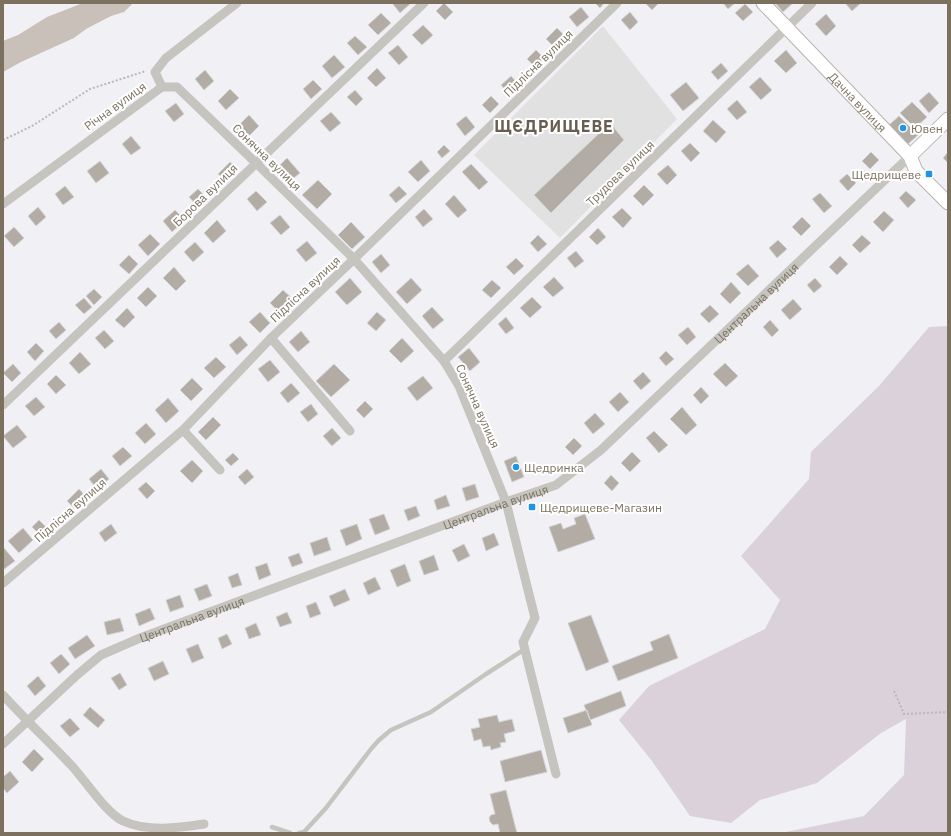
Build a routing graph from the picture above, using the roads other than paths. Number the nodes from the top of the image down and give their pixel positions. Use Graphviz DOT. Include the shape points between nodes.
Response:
graph roads {
  1 [pos="237,3"];
  2 [pos="424,3"];
  3 [pos="618,3"];
  4 [pos="763,3"];
  5 [pos="812,3"];
  6 [pos="787,28"];
  7 [pos="162,87"];
  8 [pos="948,119"];
  9 [pos="910,156"];
  10 [pos="256,163"];
  11 [pos="948,203"];
  12 [pos="3,204"];
  13 [pos="354,260"];
  14 [pos="271,338"];
  15 [pos="444,361"];
  16 [pos="3,405"];
  17 [pos="183,430"];
  18 [pos="350,431"];
  19 [pos="220,470"];
  20 [pos="506,502"];
  21 [pos="3,584"];
  22 [pos="525,650"];
  23 [pos="3,695"];
  24 [pos="27,721"];
  25 [pos="3,744"];
  26 [pos="556,774"];
  27 [pos="204,824"];
  28 [pos="272,827"];
  29 [pos="290,833"];
  30 [pos="299,833"];
  1 -- 7 [label="street, Річна вулиця" via="166,58 155,72"];
  2 -- 10 [label="street, Борова вулиця"];
  3 -- 13 [label="street, Підлісна вулиця"];
  4 -- 6 [label="street, Дачна вулиця"];
  5 -- 6 [label="street, Трудова вулиця"];
  6 -- 9 [label="street, Дачна вулиця"];
  6 -- 15 [label="street, Трудова вулиця"];
  7 -- 10 [label="street, Сонячна вулиця" via="177,87"];
  7 -- 12 [label="street, Річна вулиця"];
  8 -- 9 [label="street, Центральна вулиця"];
  9 -- 11 [label="street, Дачна вулиця" via="916,170"];
  9 -- 20 [label="street, Центральна вулиця" via="601,450 556,485"];
  10 -- 13 [label="street, Сонячна вулиця"];
  10 -- 16 [label="street, Борова вулиця"];
  13 -- 14 [label="street, Підлісна вулиця"];
  13 -- 15 [label="street, Сонячна вулиця"];
  14 -- 17 [label="street, Підлісна вулиця"];
  14 -- 18 [label="street"];
  15 -- 20 [label="street, Сонячна вулиця" via="459,386"];
  17 -- 19 [label="street"];
  17 -- 21 [label="street, Підлісна вулиця"];
  20 -- 22 [label="street, Сонячна вулиця" via="535,618 523,642"];
  20 -- 24 [label="street, Центральна вулиця" via="140,638 102,655"];
  22 -- 26 [label="street, Сонячна вулиця"];
  22 -- 30 [label="lane" via="431,712 391,730 371,749 326,808 304,832"];
  23 -- 24 [label="street"];
  24 -- 25 [label="street, Центральна вулиця"];
  24 -- 27 [label="street" via="72,766 114,816 147,828 176,828"];
  28 -- 29 [label="lane"];
}
